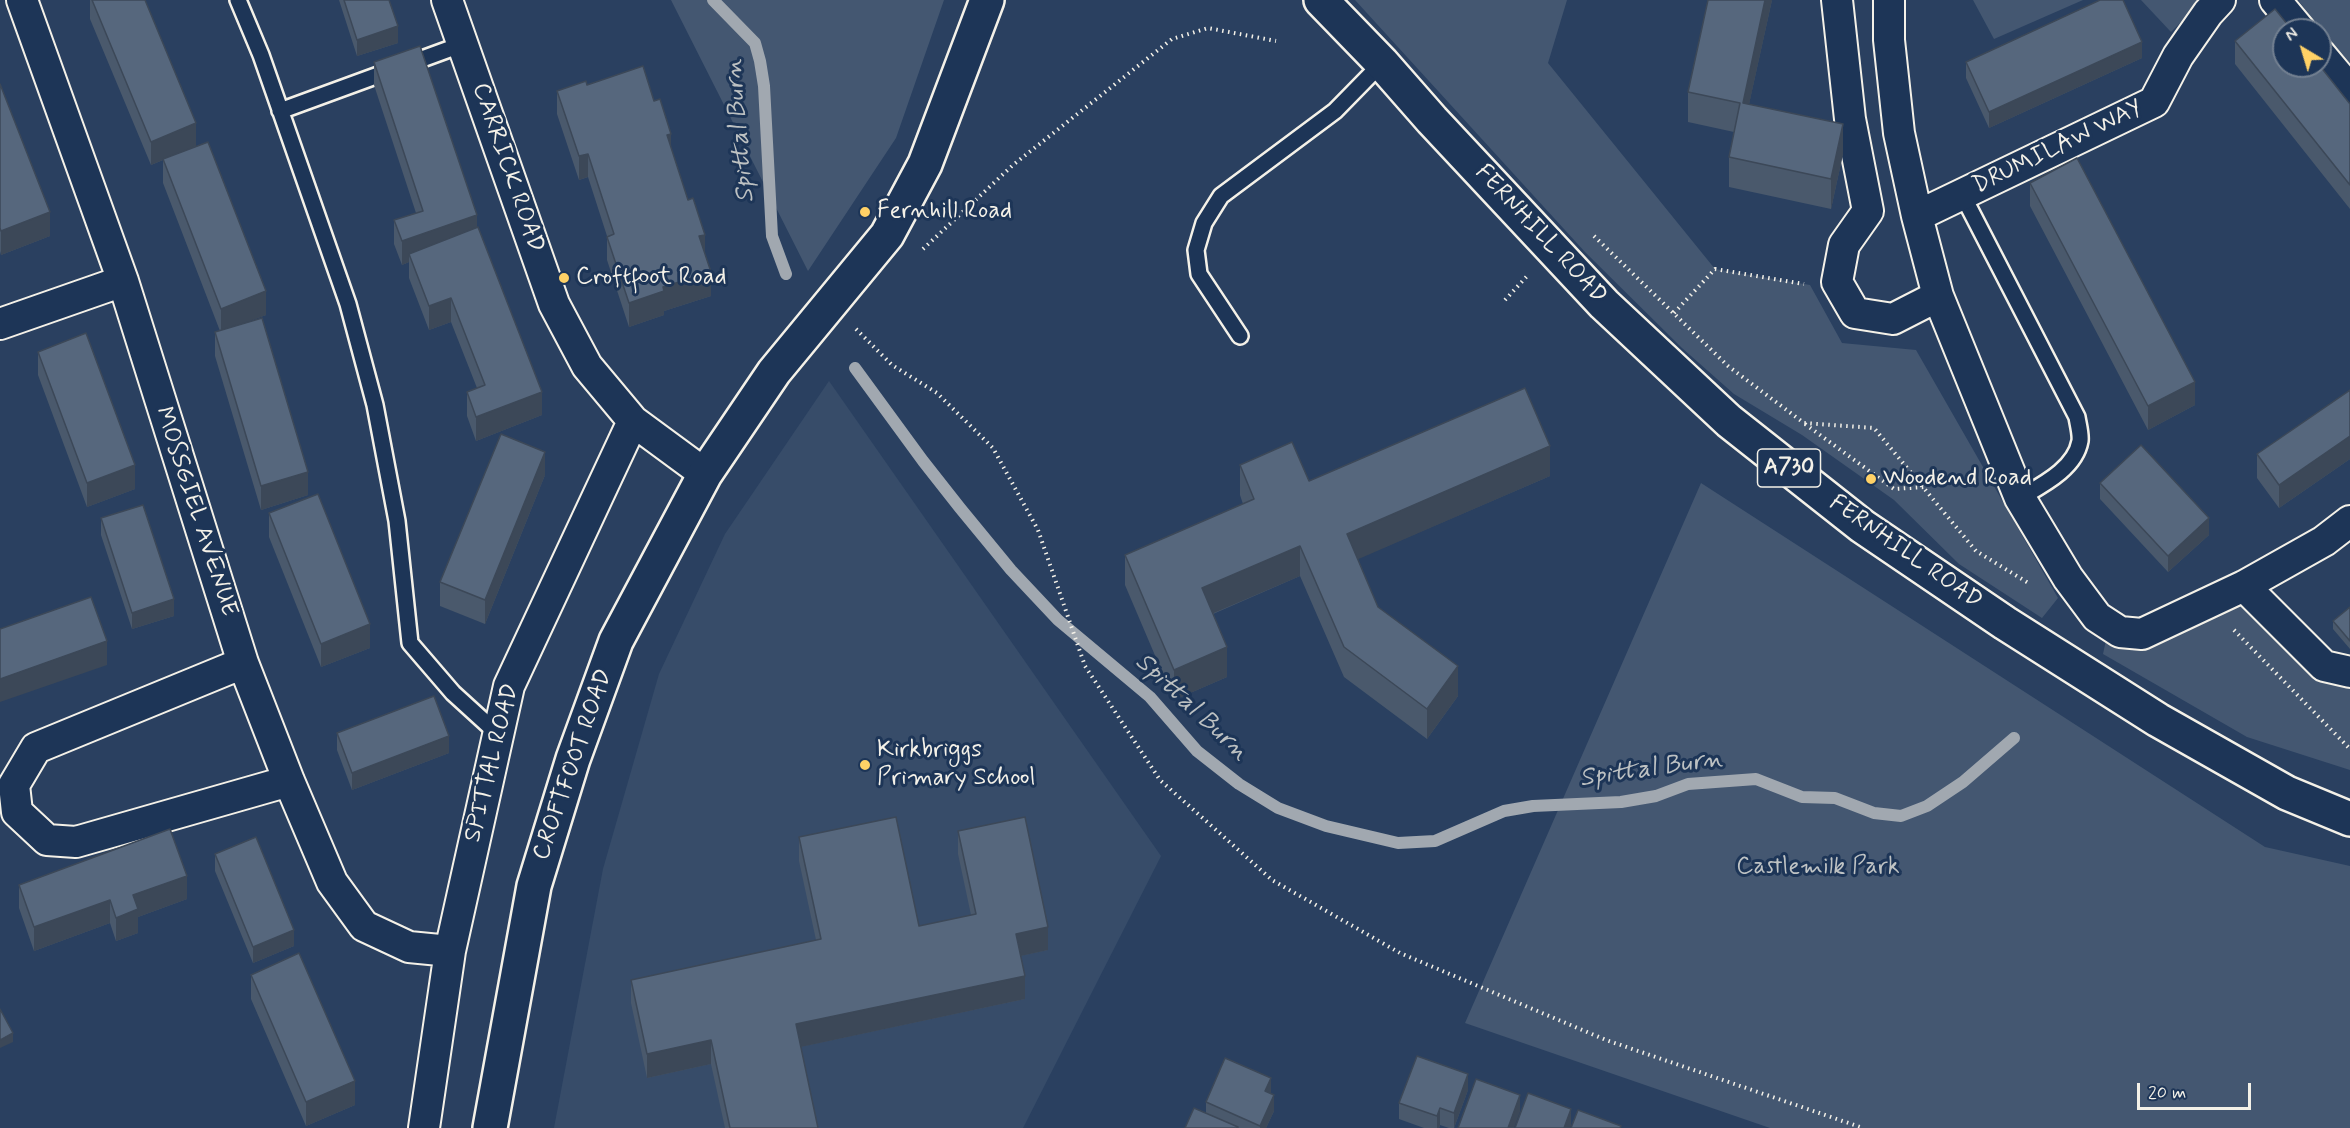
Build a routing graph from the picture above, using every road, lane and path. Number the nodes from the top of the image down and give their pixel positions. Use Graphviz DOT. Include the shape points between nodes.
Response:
graph roads {
  1 [pos="22,0"];
  2 [pos="238,0"];
  3 [pos="447,0"];
  4 [pos="987,0"];
  5 [pos="1321,0"];
  6 [pos="1837,0"];
  7 [pos="1889,0"];
  8 [pos="2220,0"];
  9 [pos="2275,0"];
  10 [pos="2290,18"];
  11 [pos="1276,41"];
  12 [pos="463,44"];
  13 [pos="1382,63"];
  14 [pos="2332,68"];
  15 [pos="2350,90"];
  16 [pos="280,111"];
  17 [pos="1962,194"];
  18 [pos="1917,216"];
  19 [pos="1589,232"];
  20 [pos="920,252"];
  21 [pos="123,281"];
  22 [pos="1837,282"];
  23 [pos="1938,296"];
  24 [pos="830,303"];
  25 [pos="1674,314"];
  26 [pos="0,324"];
  27 [pos="1240,336"];
  28 [pos="633,421"];
  29 [pos="1804,423"];
  30 [pos="705,474"];
  31 [pos="1925,487"];
  32 [pos="2020,498"];
  33 [pos="2350,520"];
  34 [pos="2068,578"];
  35 [pos="2244,586"];
  36 [pos="2208,603"];
  37 [pos="243,663"];
  38 [pos="2350,672"];
  39 [pos="498,734"];
  40 [pos="2350,748"];
  41 [pos="289,781"];
  42 [pos="2350,819"];
  43 [pos="450,951"];
  44 [pos="424,1128"];
  45 [pos="490,1128"];
  46 [pos="1863,1128"];
  1 -- 21 [label="street, MOSSGIEL AVENUE"];
  2 -- 16 [label="lane"];
  3 -- 12 [label="street, CARRICK ROAD"];
  4 -- 24 [label="main road, CROFTFOOT ROAD" via="925,164 887,235"];
  5 -- 13 [label="main road, FERNHILL ROAD / A730"];
  6 -- 22 [label="street" via="1850,119 1868,211 1844,246"];
  7 -- 18 [label="street" via="1899,133"];
  8 -- 17 [label="street, DRUMILAW WAY" via="2178,56 2154,102"];
  9 -- 10 [label="street"];
  11 -- 20 [label="path" via="1208,28 1172,39 1013,165"];
  12 -- 16 [label="lane"];
  12 -- 28 [label="street, CARRICK ROAD" via="554,304 587,366"];
  13 -- 27 [label="lane" via="1335,111 1221,196 1204,223 1196,250 1199,274"];
  13 -- 42 [label="main road, FERNHILL ROAD / A730" via="1604,304 1730,421 1862,526 2158,720 2287,793"];
  14 -- 15 [label="street"];
  16 -- 39 [label="lane" via="348,304 375,405 397,521 410,643 453,693"];
  17 -- 18 [label="street, DRUMILAW WAY"];
  17 -- 32 [label="lane" via="2077,417 2080,440 2069,462 2053,478"];
  18 -- 23 [label="street"];
  19 -- 25 [label="path"];
  21 -- 26 [label="street"];
  21 -- 37 [label="street, MOSSGIEL AVENUE"];
  22 -- 23 [label="street" via="1855,314 1893,319"];
  22 -- 25 [label="path" via="1810,285 1715,269"];
  23 -- 32 [label="street"];
  24 -- 30 [label="main road, CROFTFOOT ROAD" via="774,372"];
  24 -- 46 [label="path" via="892,365 937,393 993,448 1038,530 1085,666 1160,780 1272,880 1400,953 1606,1040"];
  25 -- 29 [label="path" via="1728,366"];
  28 -- 30 [label="street, CARRICK ROAD"];
  28 -- 39 [label="street, SPITTAL ROAD" via="509,686"];
  29 -- 31 [label="path" via="1894,489"];
  29 -- 31 [label="path" via="1874,428"];
  30 -- 45 [label="main road, CROFTFOOT ROAD" via="616,641 573,759 534,886"];
  31 -- 34 [label="path" via="1976,550 2022,580 2044,591"];
  32 -- 34 [label="street"];
  33 -- 35 [label="street" via="2324,541"];
  34 -- 36 [label="street" via="2097,617 2120,632 2142,634"];
  35 -- 36 [label="street"];
  35 -- 38 [label="street" via="2324,666"];
  36 -- 40 [label="path"];
  37 -- 41 [label="street, MOSSGIEL AVENUE"];
  37 -- 41 [label="street" via="36,748 14,785 17,812 47,840 76,842"];
  39 -- 43 [label="street, SPITTAL ROAD"];
  41 -- 43 [label="street, MOSSGIEL AVENUE" via="332,882 364,926 409,947"];
  43 -- 44 [label="street, SPITTAL ROAD"];
}
